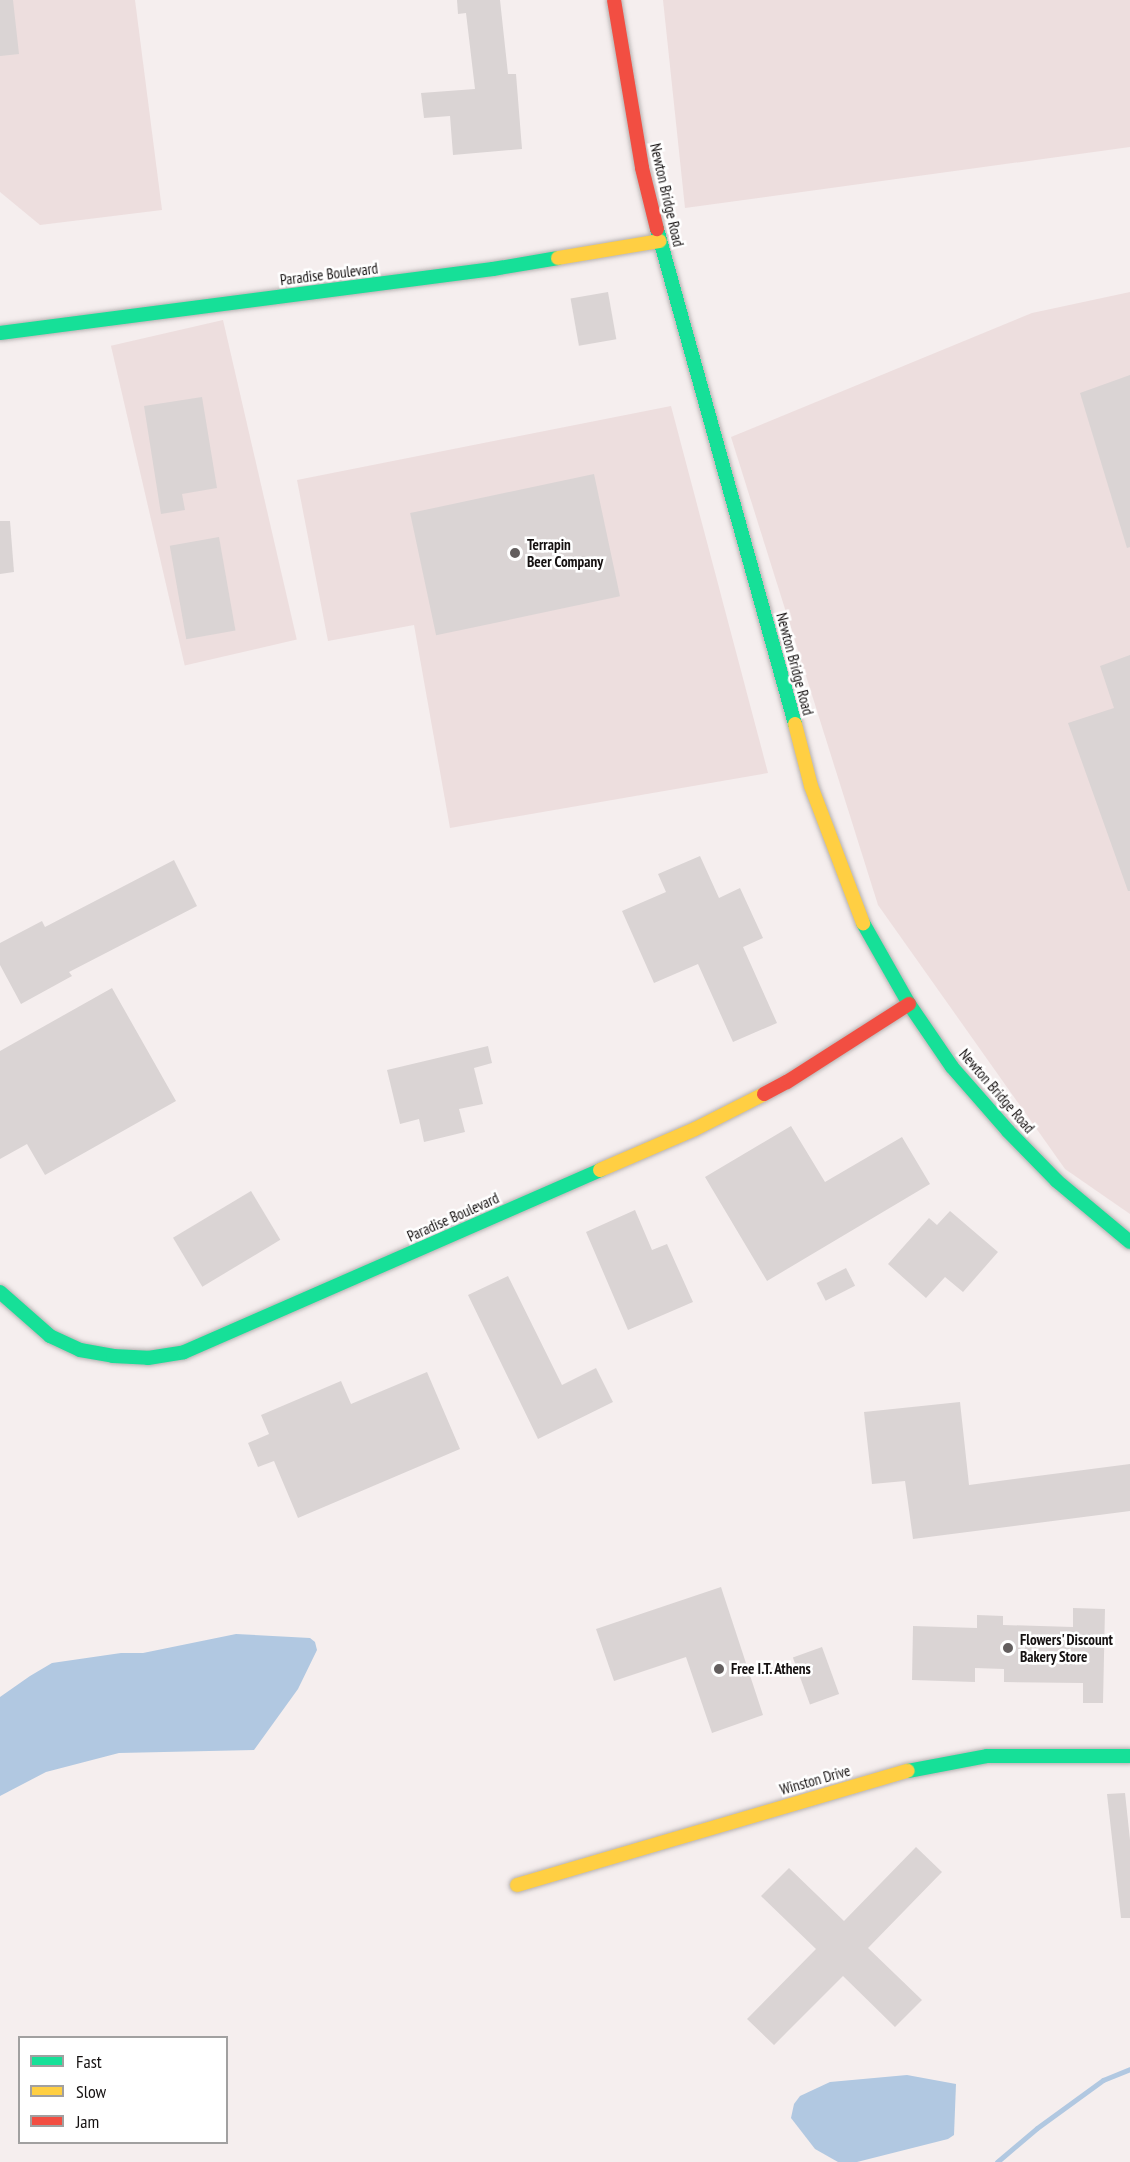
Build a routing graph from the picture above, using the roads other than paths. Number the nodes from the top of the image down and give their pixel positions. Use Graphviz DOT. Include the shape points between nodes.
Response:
graph roads {
  1 [pos="614,0"];
  2 [pos="660,241"];
  3 [pos="0,333"];
  4 [pos="909,1004"];
  5 [pos="1130,1242"];
  6 [pos="0,1292"];
  7 [pos="1130,1756"];
  8 [pos="518,1885"];
  1 -- 2 [label="street, Newton Bridge Road" via="642,168"];
  2 -- 3 [label="street, Paradise Boulevard" via="493,269"];
  2 -- 4 [label="street, Newton Bridge Road" via="811,786 862,920"];
  4 -- 5 [label="street, Newton Bridge Road" via="952,1067 1008,1131 1057,1181"];
  4 -- 6 [label="street, Paradise Boulevard" via="787,1082 701,1125 184,1352 148,1358 80,1350 50,1336"];
  7 -- 8 [label="street, Winston Drive" via="987,1756 930,1765"];
}
